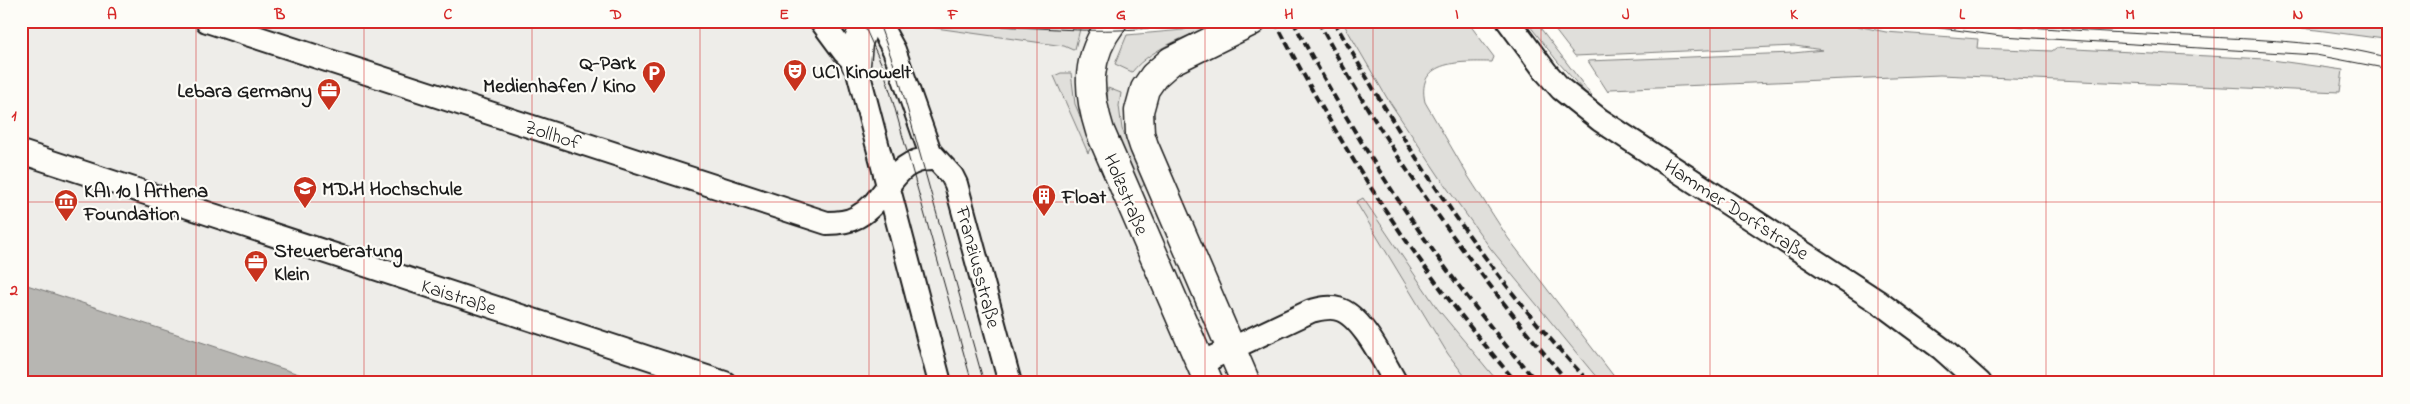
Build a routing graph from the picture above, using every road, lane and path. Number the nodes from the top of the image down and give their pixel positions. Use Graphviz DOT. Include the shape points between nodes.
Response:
graph roads {
  1 [pos="207,21"];
  2 [pos="821,21"];
  3 [pos="866,21"];
  4 [pos="878,21"];
  5 [pos="1113,21"];
  6 [pos="1252,21"];
  7 [pos="1508,21"];
  8 [pos="856,64"];
  9 [pos="21,152"];
  10 [pos="934,159"];
  11 [pos="889,187"];
  12 [pos="1231,349"];
  13 [pos="1205,373"];
  14 [pos="725,383"];
  15 [pos="940,383"];
  16 [pos="1010,383"];
  17 [pos="1246,383"];
  18 [pos="1396,383"];
  19 [pos="1980,383"];
  1 -- 11 [label="street, Zollhof" via="827,224 856,218"];
  2 -- 8 [label="street"];
  3 -- 8 [label="main road" via="858,43"];
  4 -- 10 [label="street, Franziusstraße" via="894,50 922,136"];
  5 -- 13 [label="main road, Holzstraße" via="1097,47 1091,65 1093,109"];
  6 -- 12 [label="main road, Holzstraße" via="1171,61 1145,89 1139,111 1140,134"];
  7 -- 19 [label="street, Hammer Dorfstraße" via="1561,89 1600,120 1880,302"];
  8 -- 11 [label="street"];
  9 -- 14 [label="street, Kaistraße"];
  10 -- 11 [label="street" via="910,162"];
  10 -- 16 [label="street, Franziusstraße" via="956,184"];
  11 -- 15 [label="street"];
  12 -- 13 [label="street, Holzstraße"];
  12 -- 17 [label="main road, Holzstraße"];
  12 -- 18 [label="street, Holzstraße" via="1311,311 1338,308 1355,320"];
}
